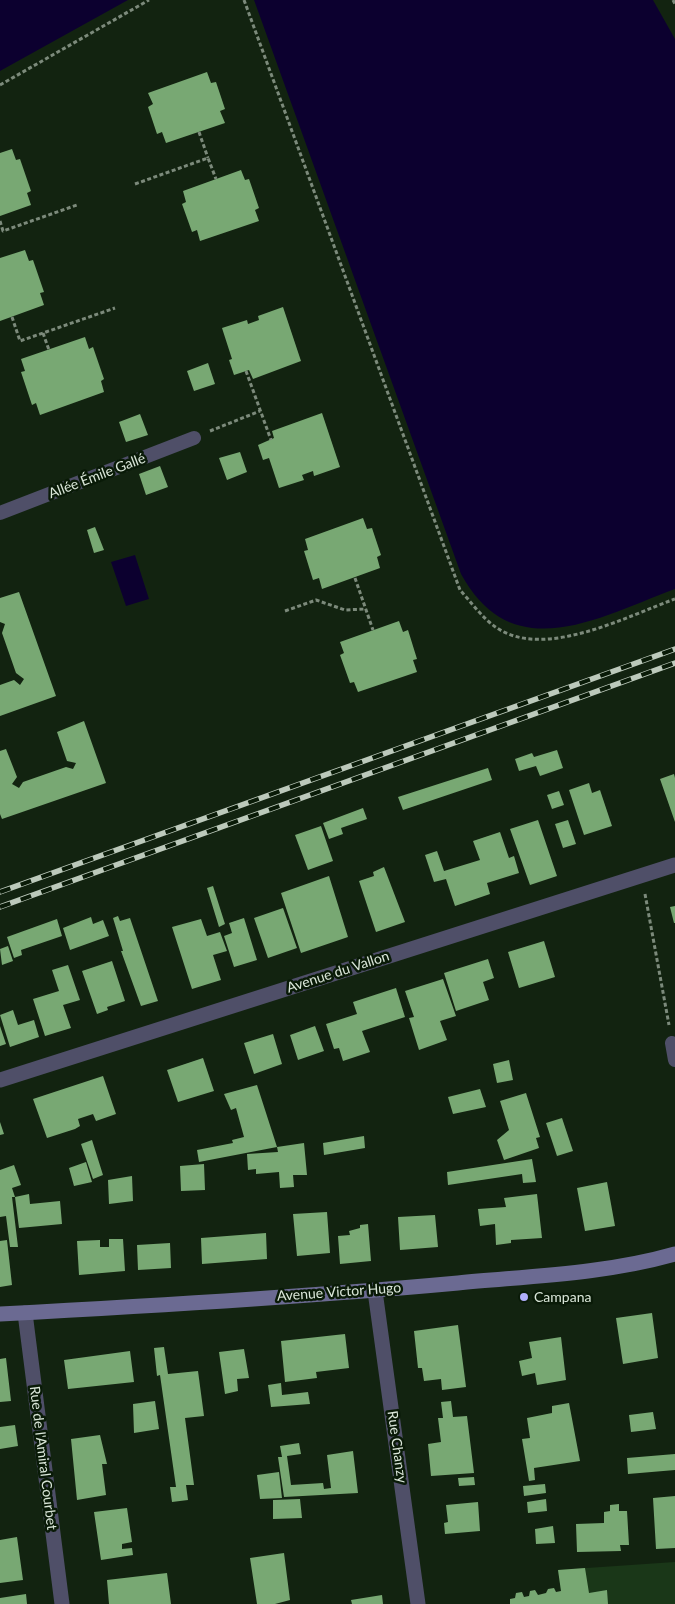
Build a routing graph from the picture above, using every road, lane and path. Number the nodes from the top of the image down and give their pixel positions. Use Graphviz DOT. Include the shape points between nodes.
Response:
graph roads {
  1 [pos="149,0"];
  2 [pos="244,0"];
  3 [pos="673,0"];
  4 [pos="675,4"];
  5 [pos="0,85"];
  6 [pos="199,132"];
  7 [pos="208,158"];
  8 [pos="216,179"];
  9 [pos="135,184"];
  10 [pos="77,205"];
  11 [pos="0,221"];
  12 [pos="115,308"];
  13 [pos="12,316"];
  14 [pos="43,333"];
  15 [pos="49,350"];
  16 [pos="246,371"];
  17 [pos="260,411"];
  18 [pos="194,438"];
  19 [pos="271,440"];
  20 [pos="0,513"];
  21 [pos="355,578"];
  22 [pos="675,599"];
  23 [pos="366,609"];
  24 [pos="285,611"];
  25 [pos="373,630"];
  26 [pos="675,864"];
  27 [pos="642,875"];
  28 [pos="672,1043"];
  29 [pos="675,1060"];
  30 [pos="0,1080"];
  31 [pos="675,1254"];
  32 [pos="375,1291"];
  33 [pos="25,1313"];
  34 [pos="0,1314"];
  35 [pos="62,1604"];
  36 [pos="418,1604"];
  1 -- 5 [label="path"];
  2 -- 22 [label="path" via="460,590 496,628 513,637 543,640 568,638"];
  3 -- 4 [label="path"];
  6 -- 7 [label="path"];
  7 -- 8 [label="path"];
  7 -- 9 [label="path"];
  10 -- 11 [label="path" via="3,231"];
  12 -- 14 [label="path"];
  13 -- 14 [label="path" via="20,341"];
  14 -- 15 [label="path"];
  16 -- 17 [label="path"];
  17 -- 18 [label="path"];
  17 -- 19 [label="path"];
  18 -- 20 [label="lane, Allée Émile Gallé"];
  21 -- 23 [label="path"];
  23 -- 24 [label="path" via="345,610 316,600"];
  23 -- 25 [label="path"];
  26 -- 27 [label="street, Avenue du Vallon"];
  27 -- 28 [label="path"];
  27 -- 30 [label="street, Avenue du Vallon"];
  28 -- 29 [label="lane"];
  31 -- 32 [label="street, Avenue Victor Hugo" via="644,1263 584,1271"];
  32 -- 33 [label="street, Avenue Victor Hugo"];
  32 -- 36 [label="street, Rue Chanzy"];
  33 -- 34 [label="street, Avenue Victor Hugo"];
  33 -- 35 [label="street, Rue de l'Amiral Courbet"];
}
